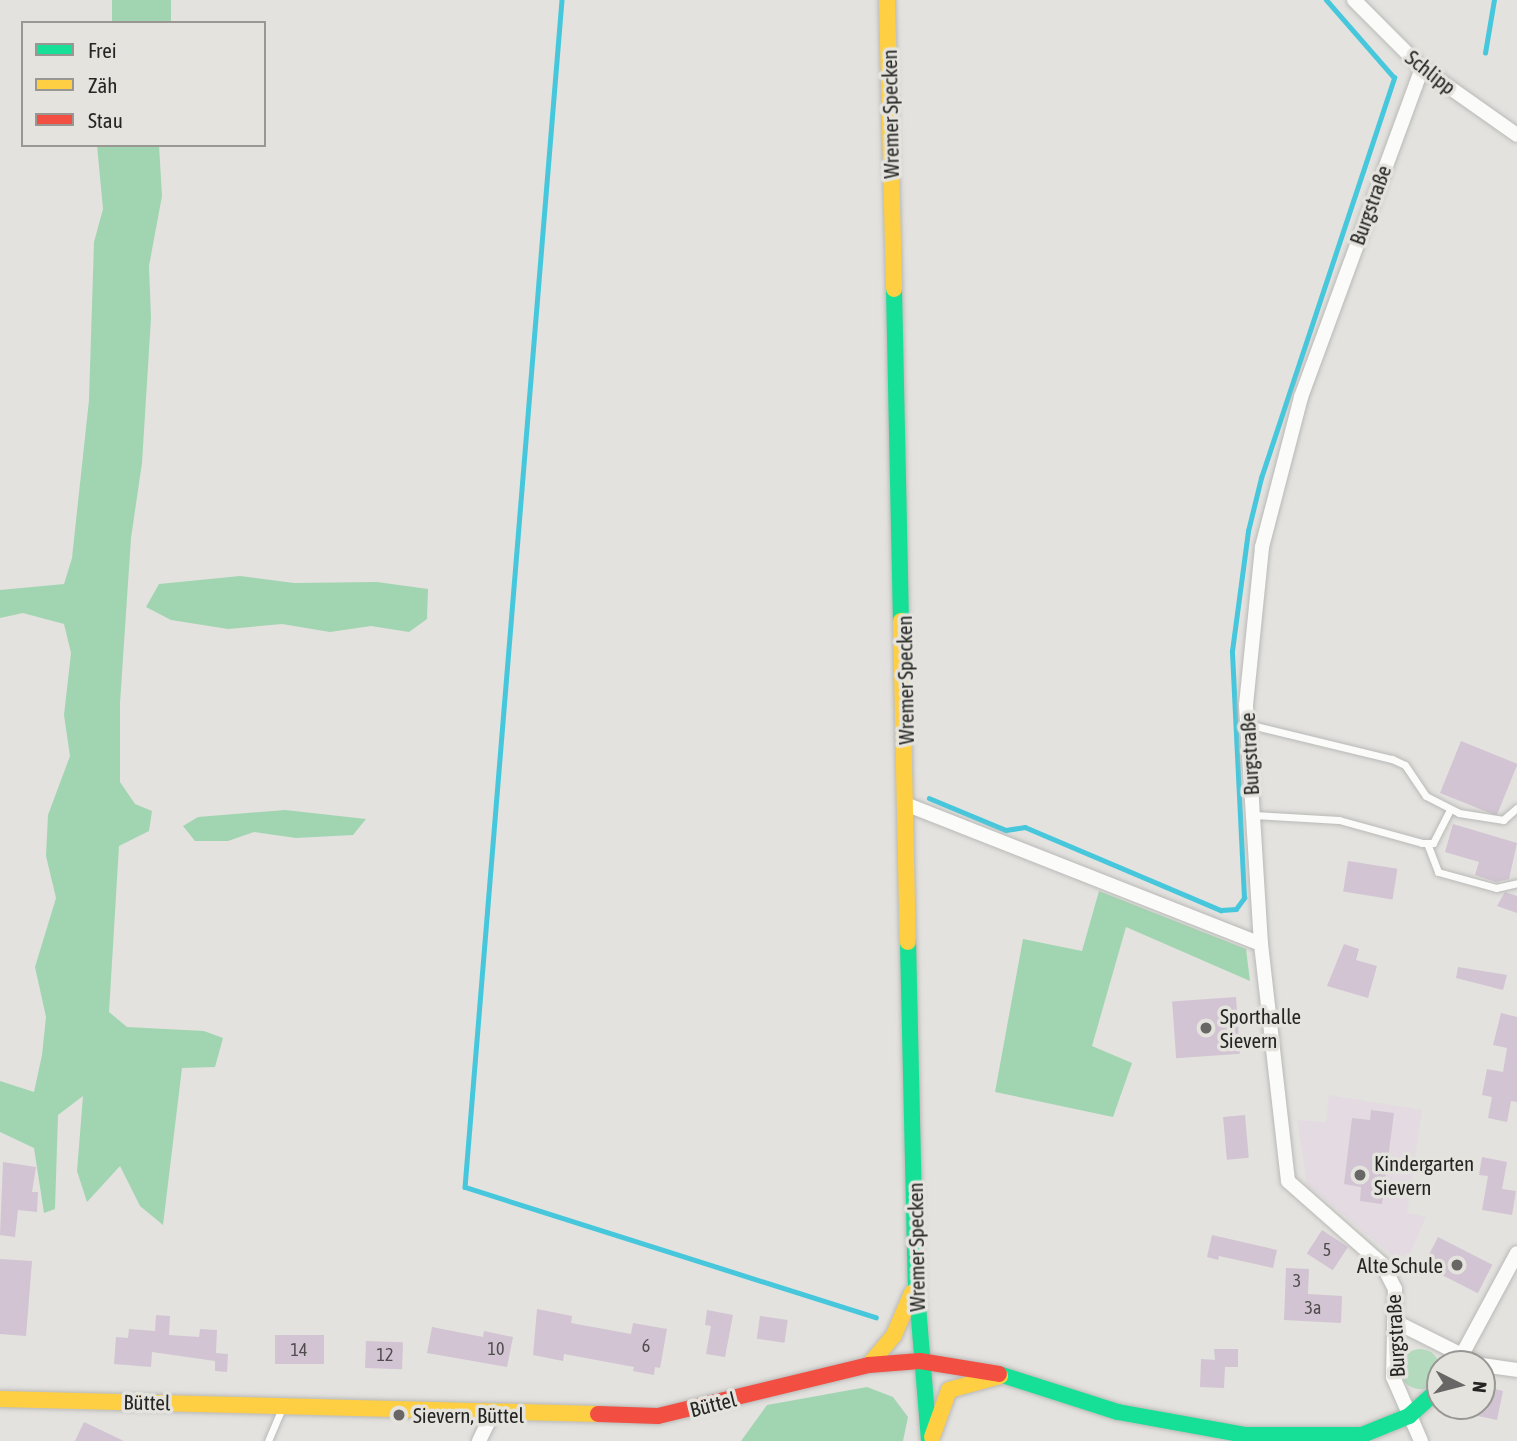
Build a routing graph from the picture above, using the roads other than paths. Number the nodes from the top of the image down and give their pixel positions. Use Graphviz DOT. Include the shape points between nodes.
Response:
graph roads {
  1 [pos="887,0"];
  2 [pos="1354,0"];
  3 [pos="1422,68"];
  4 [pos="1517,135"];
  5 [pos="1247,724"];
  6 [pos="908,805"];
  7 [pos="1517,808"];
  8 [pos="1450,809"];
  9 [pos="1253,815"];
  10 [pos="1427,843"];
  11 [pos="1517,883"];
  12 [pos="1261,944"];
  13 [pos="1517,1253"];
  14 [pos="916,1282"];
  15 [pos="1394,1321"];
  16 [pos="1441,1350"];
  17 [pos="1465,1350"];
  18 [pos="920,1361"];
  19 [pos="869,1365"];
  20 [pos="1496,1366"];
  21 [pos="1517,1370"];
  22 [pos="1008,1375"];
  23 [pos="0,1399"];
  24 [pos="1426,1401"];
  25 [pos="284,1405"];
  26 [pos="495,1410"];
  27 [pos="1409,1416"];
  28 [pos="268,1441"];
  29 [pos="479,1441"];
  30 [pos="930,1441"];
  31 [pos="1421,1441"];
  1 -- 6 [label="street, Wremer Specken"];
  2 -- 3 [label="street, Schlipp"];
  3 -- 4 [label="street, Schlipp"];
  3 -- 5 [label="street, Burgstraße" via="1301,397 1262,547"];
  5 -- 8 [label="lane" via="1392,759 1405,765 1426,796"];
  5 -- 9 [label="street, Burgstraße"];
  6 -- 12 [label="street"];
  6 -- 14 [label="street, Wremer Specken"];
  7 -- 8 [label="lane" via="1503,820 1485,821"];
  8 -- 10 [label="lane" via="1442,832"];
  9 -- 10 [label="lane" via="1339,820"];
  9 -- 12 [label="street, Burgstraße"];
  10 -- 11 [label="lane" via="1438,872 1496,888"];
  12 -- 15 [label="street, Burgstraße" via="1288,1181 1382,1264 1395,1289"];
  13 -- 17 [label="street"];
  14 -- 18 [label="street, Wremer Specken"];
  14 -- 19 [label="street" via="894,1335"];
  15 -- 16 [label="street"];
  15 -- 27 [label="street, Burgstraße" via="1394,1377"];
  18 -- 19 [label="street, Büttel"];
  18 -- 22 [label="street, Büttel"];
  18 -- 30 [label="street, Wremer Specken"];
  19 -- 26 [label="street, Büttel" via="658,1416"];
  20 -- 21 [label="street"];
  22 -- 27 [label="street, Büttel" via="1118,1412 1246,1435 1362,1435"];
  22 -- 30 [label="street" via="950,1390"];
  23 -- 25 [label="street, Büttel"];
  24 -- 27 [label="street"];
  25 -- 26 [label="street, Büttel"];
  25 -- 28 [label="lane"];
  26 -- 29 [label="street"];
  27 -- 31 [label="street, Burgstraße"];
}
